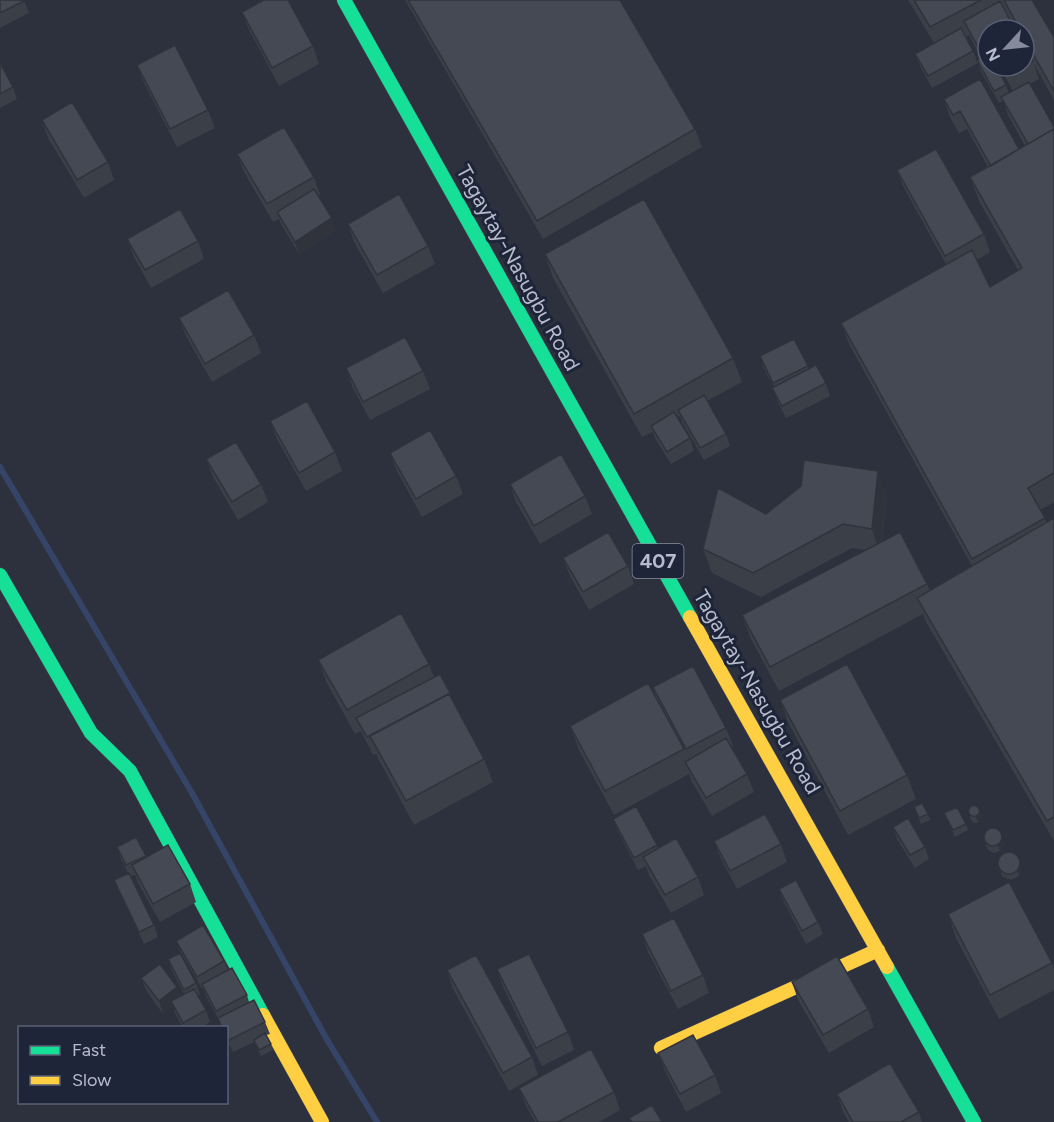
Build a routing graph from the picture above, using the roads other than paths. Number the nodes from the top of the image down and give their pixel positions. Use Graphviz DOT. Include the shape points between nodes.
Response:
graph roads {
  1 [pos="344,0"];
  2 [pos="0,575"];
  3 [pos="878,950"];
  4 [pos="661,1048"];
  5 [pos="322,1122"];
  6 [pos="974,1122"];
  1 -- 3 [label="main road, Tagaytay-Nasugbu Road / 407"];
  2 -- 5 [label="main road" via="91,733 130,771"];
  3 -- 4 [label="main road"];
  3 -- 6 [label="main road, Tagaytay-Nasugbu Road / 407"];
}
